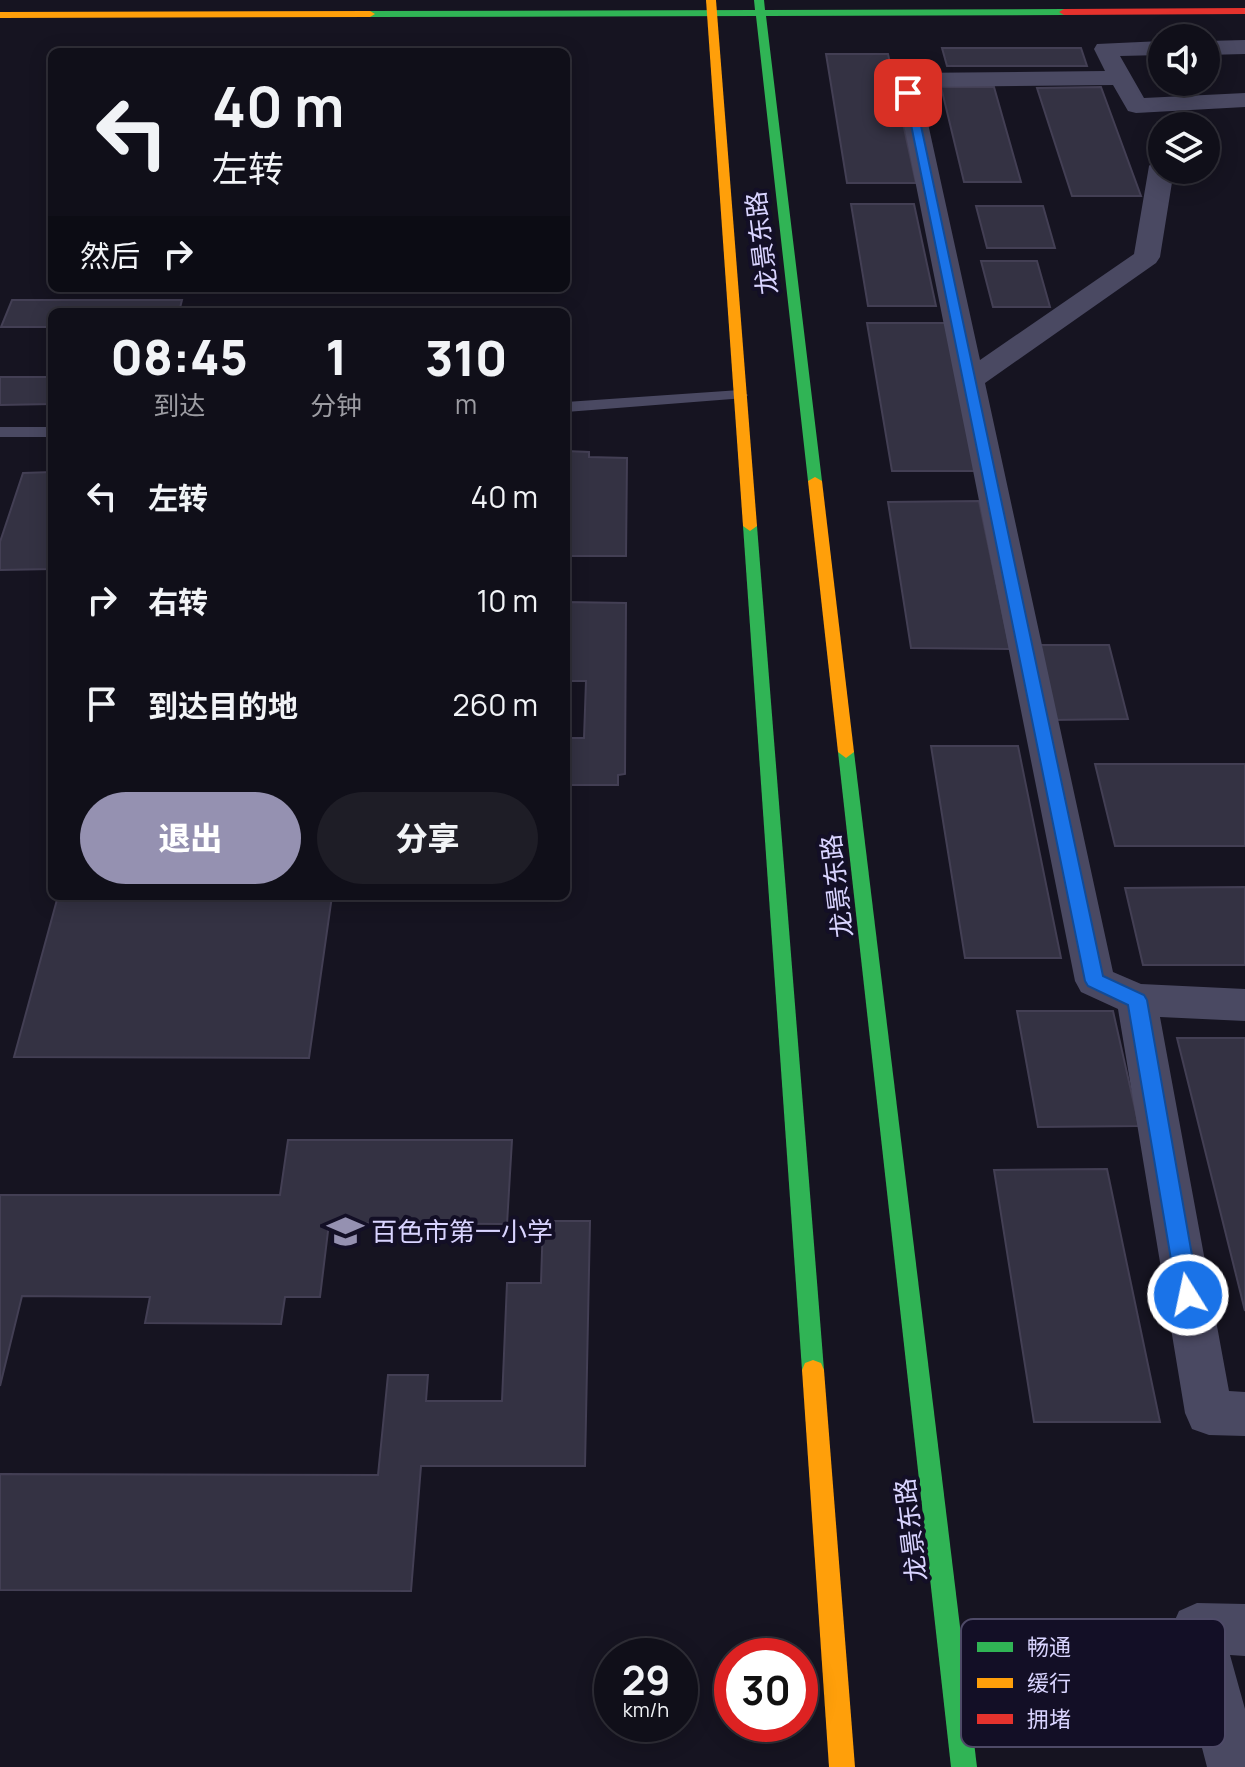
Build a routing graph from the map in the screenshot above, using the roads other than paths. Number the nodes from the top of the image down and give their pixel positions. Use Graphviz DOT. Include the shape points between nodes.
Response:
graph roads {
  1 [pos="712,5"];
  2 [pos="760,5"];
  3 [pos="1245,11"];
  4 [pos="0,15"];
  5 [pos="1245,47"];
  6 [pos="1148,48"];
  7 [pos="1220,48"];
  8 [pos="1121,78"];
  9 [pos="1245,100"];
  10 [pos="1156,112"];
  11 [pos="1182,112"];
  12 [pos="1159,184"];
  13 [pos="969,381"];
  14 [pos="740,395"];
  15 [pos="570,407"];
  16 [pos="0,432"];
  17 [pos="48,432"];
  18 [pos="1137,1000"];
  19 [pos="1245,1005"];
  20 [pos="1245,1414"];
  21 [pos="1225,1630"];
  22 [pos="1245,1630"];
  23 [pos="1225,1733"];
  24 [pos="961,1741"];
  25 [pos="962,1747"];
  26 [pos="842,1767"];
  27 [pos="964,1767"];
  28 [pos="1234,1767"];
  1 -- 2 [label="main road"];
  1 -- 4 [label="main road"];
  1 -- 14 [label="main road, 龙景东路"];
  2 -- 3 [label="main road"];
  2 -- 24 [label="main road, 龙景东路"];
  5 -- 7 [label="street"];
  6 -- 8 [label="street" via="1105,49"];
  8 -- 10 [label="street" via="1136,106"];
  8 -- 13 [label="street" via="907,80"];
  9 -- 11 [label="street"];
  12 -- 13 [label="street" via="1147,257"];
  13 -- 18 [label="street" via="1095,981"];
  14 -- 15 [label="lane"];
  14 -- 26 [label="main road, 龙景东路"];
  16 -- 17 [label="lane"];
  18 -- 19 [label="street"];
  18 -- 20 [label="street" via="1209,1413"];
  21 -- 22 [label="street"];
  23 -- 28 [label="street"];
  25 -- 27 [label="main road, 龙景东路"];
}
